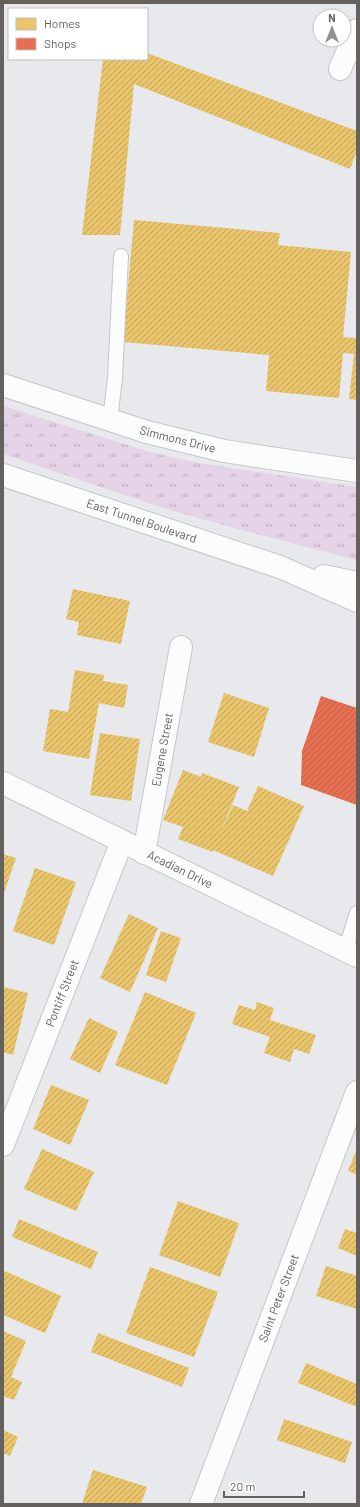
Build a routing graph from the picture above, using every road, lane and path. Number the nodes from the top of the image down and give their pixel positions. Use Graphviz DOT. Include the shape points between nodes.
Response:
graph roads {
  1 [pos="357,30"];
  2 [pos="340,69"];
  3 [pos="121,256"];
  4 [pos="3,385"];
  5 [pos="110,420"];
  6 [pos="357,471"];
  7 [pos="3,475"];
  8 [pos="280,567"];
  9 [pos="357,583"];
  10 [pos="357,600"];
  11 [pos="181,647"];
  12 [pos="3,783"];
  13 [pos="122,841"];
  14 [pos="144,853"];
  15 [pos="357,913"];
  16 [pos="351,953"];
  17 [pos="357,1092"];
  18 [pos="3,1145"];
  19 [pos="201,1504"];
  1 -- 2 [label="street"];
  3 -- 5 [label="lane" via="115,378"];
  4 -- 5 [label="street, Simmons Drive"];
  5 -- 6 [label="street, Simmons Drive" via="224,451"];
  7 -- 8 [label="street, East Tunnel Boulevard"];
  8 -- 9 [label="street, East Tunnel Boulevard"];
  8 -- 10 [label="street, East Tunnel Boulevard"];
  11 -- 14 [label="street, Eugene Street"];
  12 -- 13 [label="street, Acadian Drive"];
  13 -- 14 [label="street, Acadian Drive"];
  13 -- 18 [label="street, Pontiff Street"];
  14 -- 16 [label="street, Acadian Drive"];
  15 -- 16 [label="lane"];
  17 -- 19 [label="street, Saint Peter Street"];
}
